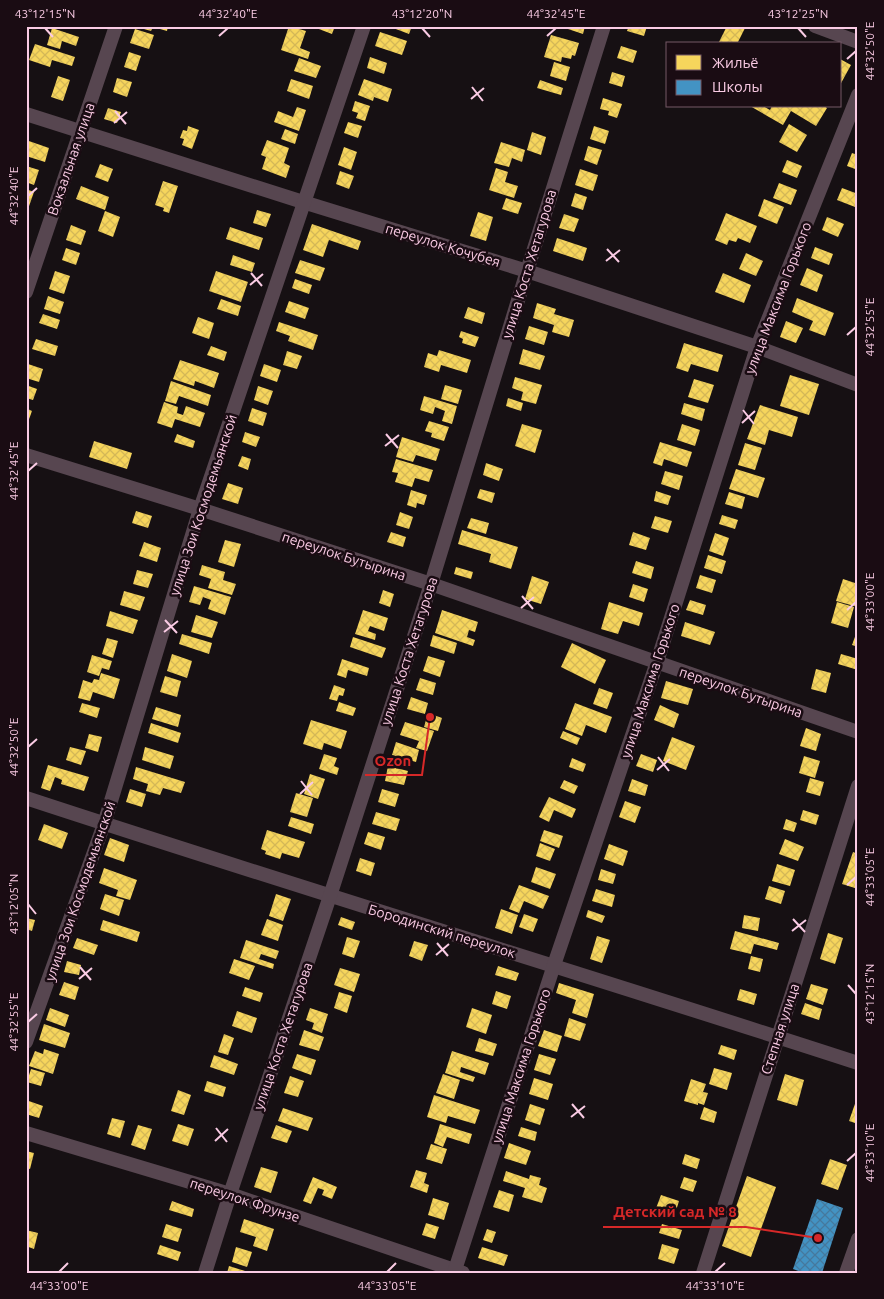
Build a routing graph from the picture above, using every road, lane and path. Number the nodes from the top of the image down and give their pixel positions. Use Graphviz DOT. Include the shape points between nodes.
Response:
graph roads {
  1 [pos="116,26"];
  2 [pos="364,26"];
  3 [pos="604,26"];
  4 [pos="814,26"];
  5 [pos="858,42"];
  6 [pos="858,95"];
  7 [pos="26,114"];
  8 [pos="81,131"];
  9 [pos="303,202"];
  10 [pos="527,271"];
  11 [pos="26,292"];
  12 [pos="757,346"];
  13 [pos="858,385"];
  14 [pos="26,455"];
  15 [pos="200,509"];
  16 [pos="431,584"];
  17 [pos="657,662"];
  18 [pos="858,732"];
  19 [pos="858,786"];
  20 [pos="26,798"];
  21 [pos="104,824"];
  22 [pos="330,896"];
  23 [pos="554,965"];
  24 [pos="778,1036"];
  25 [pos="26,1042"];
  26 [pos="858,1062"];
  27 [pos="26,1133"];
  28 [pos="230,1194"];
  29 [pos="858,1239"];
  30 [pos="457,1272"];
  31 [pos="205,1273"];
  32 [pos="703,1273"];
  33 [pos="846,1273"];
  1 -- 8 [label="street, Вокзальная улица"];
  2 -- 9 [label="street, улица Зои Космодемьянской"];
  3 -- 10 [label="street, улица Коста Хетагурова"];
  4 -- 5 [label="street"];
  6 -- 12 [label="street, улица Максима Горького"];
  7 -- 8 [label="street, переулок Кочубея"];
  8 -- 9 [label="street, переулок Кочубея"];
  8 -- 11 [label="street, Вокзальная улица"];
  9 -- 10 [label="street, переулок Кочубея"];
  9 -- 15 [label="street, улица Зои Космодемьянской"];
  10 -- 12 [label="street, переулок Кочубея"];
  10 -- 16 [label="street, улица Коста Хетагурова"];
  12 -- 13 [label="street, переулок Кочубея"];
  12 -- 17 [label="street, улица Максима Горького"];
  14 -- 15 [label="street, переулок Бутырина"];
  15 -- 16 [label="street, переулок Бутырина"];
  15 -- 21 [label="street, улица Зои Космодемьянской"];
  16 -- 17 [label="street, переулок Бутырина"];
  16 -- 22 [label="street, улица Коста Хетагурова"];
  17 -- 18 [label="street, переулок Бутырина"];
  17 -- 23 [label="street, улица Максима Горького"];
  19 -- 24 [label="street, Степная улица"];
  20 -- 21 [label="street, Бородинский переулок"];
  21 -- 22 [label="street, Бородинский переулок"];
  21 -- 25 [label="street, улица Зои Космодемьянской"];
  22 -- 23 [label="street, Бородинский переулок"];
  22 -- 28 [label="street, улица Коста Хетагурова"];
  23 -- 24 [label="street, Бородинский переулок"];
  23 -- 30 [label="street, улица Максима Горького"];
  24 -- 26 [label="street, Бородинский переулок"];
  24 -- 32 [label="street, Степная улица"];
  27 -- 28 [label="street, переулок Фрунзе"];
  28 -- 30 [label="street, переулок Фрунзе"];
  28 -- 31 [label="street, улица Коста Хетагурова"];
  29 -- 33 [label="street"];
}
